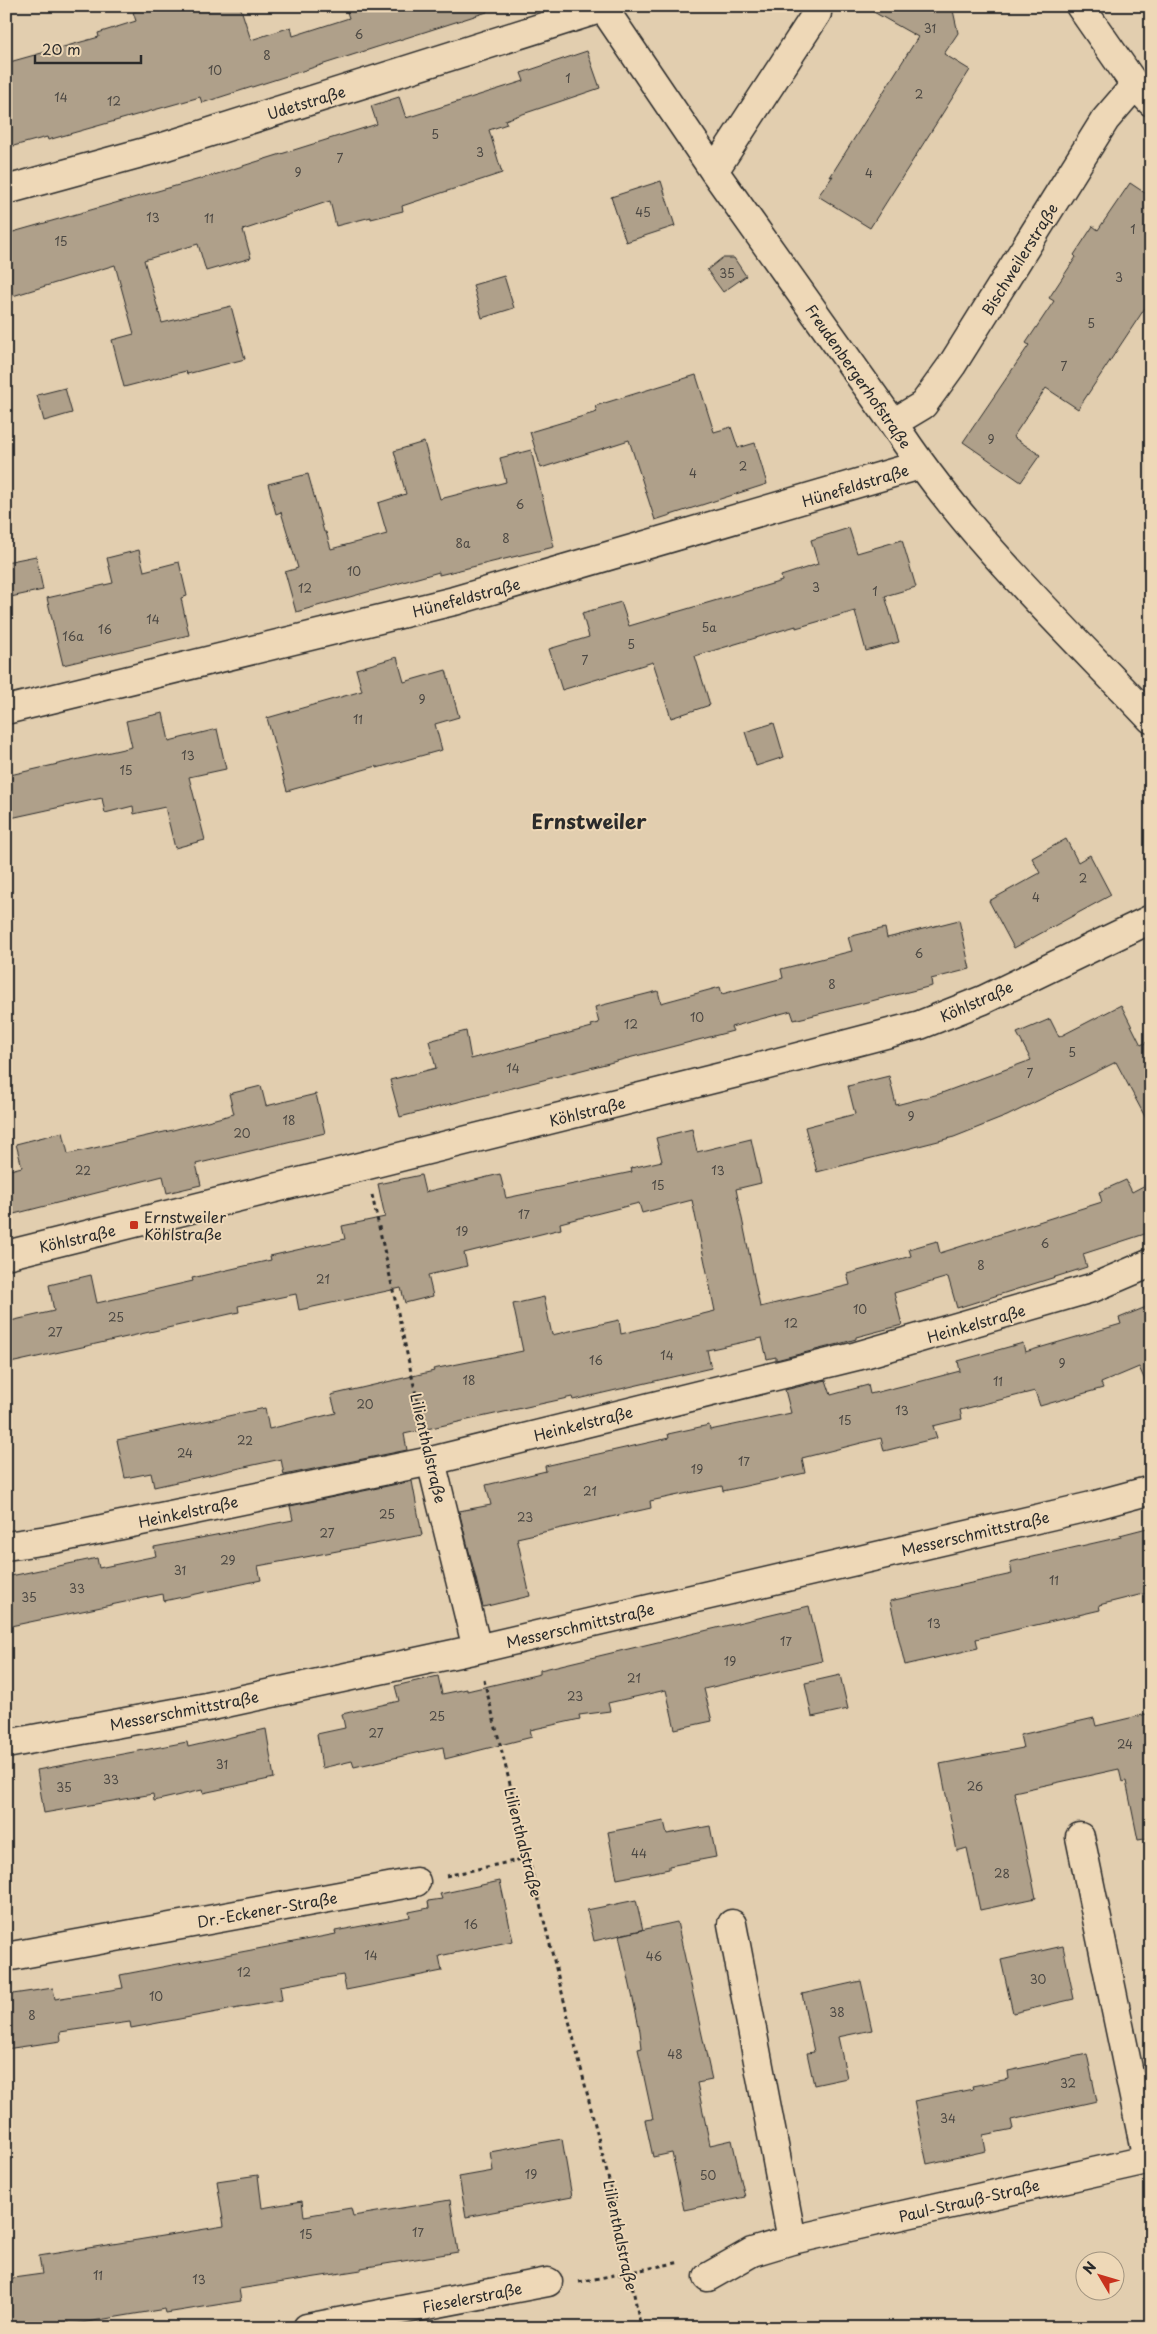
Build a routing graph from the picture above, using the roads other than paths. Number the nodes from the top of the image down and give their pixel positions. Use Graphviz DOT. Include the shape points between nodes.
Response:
graph roads {
  1 [pos="1080,6"];
  2 [pos="603,7"];
  3 [pos="816,13"];
  4 [pos="1143,93"];
  5 [pos="714,171"];
  6 [pos="6,190"];
  7 [pos="893,423"];
  8 [pos="920,465"];
  9 [pos="6,710"];
  10 [pos="1151,719"];
  11 [pos="1151,919"];
  12 [pos="6,1255"];
  13 [pos="1151,1263"];
  14 [pos="431,1461"];
  15 [pos="1151,1490"];
  16 [pos="6,1546"];
  17 [pos="477,1649"];
  18 [pos="6,1744"];
  19 [pos="1080,1838"];
  20 [pos="416,1882"];
  21 [pos="732,1924"];
  22 [pos="6,1956"];
  23 [pos="1149,2159"];
  24 [pos="792,2240"];
  25 [pos="708,2277"];
  26 [pos="548,2282"];
  27 [pos="307,2328"];
  1 -- 4 [label="street"];
  2 -- 5 [label="street, Freudenbergerhofstraße"];
  2 -- 6 [label="street, Udetstraße" via="163,147"];
  3 -- 5 [label="street"];
  4 -- 7 [label="street, Bischweilerstraße" via="1105,120 952,365 923,405"];
  5 -- 7 [label="street, Freudenbergerhofstraße"];
  7 -- 8 [label="street, Freudenbergerhofstraße"];
  8 -- 9 [label="street, Hünefeldstraße" via="454,601"];
  8 -- 10 [label="street, Freudenbergerhofstraße" via="984,542"];
  11 -- 12 [label="street, Köhlstraße" via="983,1000 920,1025"];
  13 -- 14 [label="street, Heinkelstraße" via="1095,1287 857,1356"];
  14 -- 16 [label="street, Heinkelstraße" via="54,1539"];
  14 -- 17 [label="street, Lilienthalstraße"];
  15 -- 17 [label="street, Messerschmittstraße"];
  17 -- 18 [label="street, Messerschmittstraße" via="206,1707"];
  19 -- 23 [label="street, Paul-Strauß-Straße"];
  20 -- 22 [label="street, Dr.-Eckener-Straße"];
  21 -- 24 [label="street"];
  23 -- 24 [label="street, Paul-Strauß-Straße"];
  24 -- 25 [label="street, Paul-Strauß-Straße" via="752,2252"];
  26 -- 27 [label="street, Fieselerstraße"];
}
